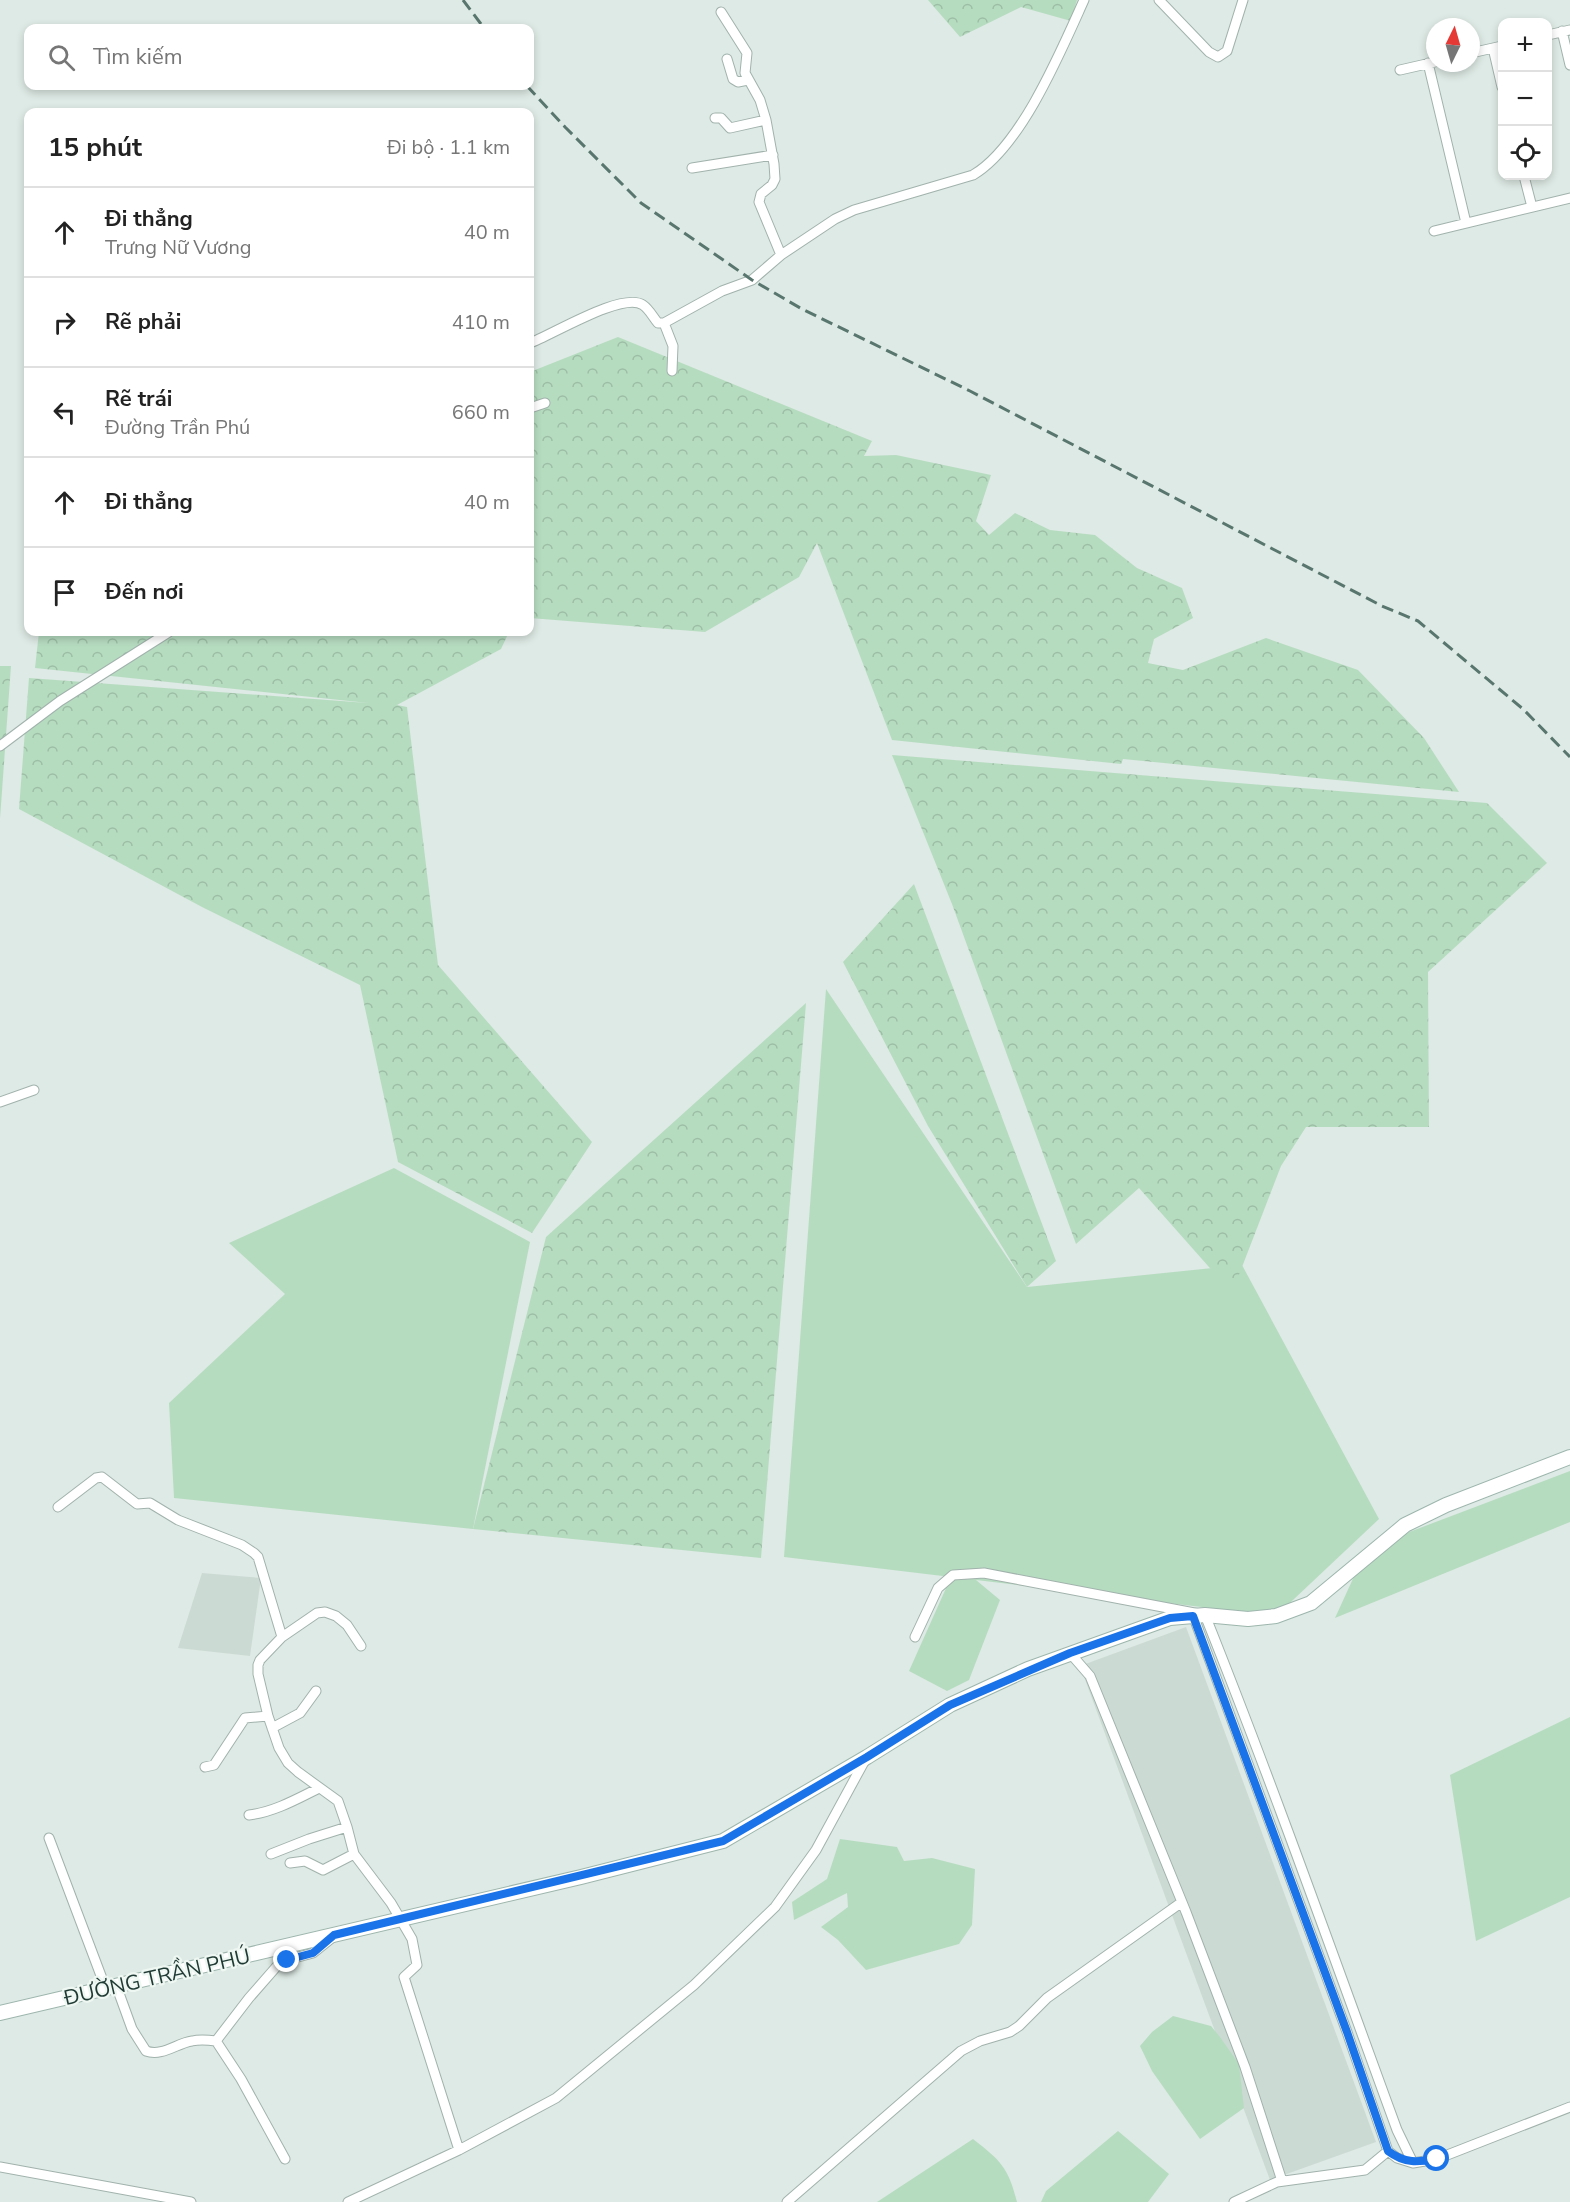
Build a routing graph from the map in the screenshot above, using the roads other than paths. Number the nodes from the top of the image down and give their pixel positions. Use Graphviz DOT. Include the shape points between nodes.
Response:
graph roads {
  1 [pos="1083,0"];
  2 [pos="1159,0"];
  3 [pos="1243,0"];
  4 [pos="721,12"];
  5 [pos="1566,31"];
  6 [pos="1498,47"];
  7 [pos="1480,51"];
  8 [pos="727,59"];
  9 [pos="1426,63"];
  10 [pos="1570,65"];
  11 [pos="1400,70"];
  12 [pos="1433,72"];
  13 [pos="748,80"];
  14 [pos="715,118"];
  15 [pos="766,120"];
  16 [pos="773,155"];
  17 [pos="692,168"];
  18 [pos="1525,180"];
  19 [pos="1570,198"];
  20 [pos="1532,207"];
  21 [pos="1466,223"];
  22 [pos="1434,231"];
  23 [pos="781,255"];
  24 [pos="664,323"];
  25 [pos="534,341"];
  26 [pos="672,371"];
  27 [pos="546,403"];
  28 [pos="534,407"];
  29 [pos="164,636"];
  30 [pos="0,746"];
  31 [pos="34,1090"];
  32 [pos="0,1102"];
  33 [pos="1570,1457"];
  34 [pos="58,1507"];
  35 [pos="1199,1615"];
  36 [pos="915,1636"];
  37 [pos="282,1637"];
  38 [pos="361,1646"];
  39 [pos="1070,1653"];
  40 [pos="316,1691"];
  41 [pos="268,1716"];
  42 [pos="272,1728"];
  43 [pos="867,1757"];
  44 [pos="205,1767"];
  45 [pos="319,1788"];
  46 [pos="249,1815"];
  47 [pos="347,1827"];
  48 [pos="49,1838"];
  49 [pos="271,1854"];
  50 [pos="354,1854"];
  51 [pos="290,1863"];
  52 [pos="1182,1902"];
  53 [pos="399,1919"];
  54 [pos="334,1935"];
  55 [pos="111,1987"];
  56 [pos="0,2013"];
  57 [pos="216,2041"];
  58 [pos="1570,2107"];
  59 [pos="459,2150"];
  60 [pos="1388,2151"];
  61 [pos="285,2159"];
  62 [pos="1413,2163"];
  63 [pos="0,2167"];
  64 [pos="1282,2181"];
  65 [pos="191,2202"];
  66 [pos="348,2202"];
  67 [pos="787,2202"];
  68 [pos="1234,2202"];
  1 -- 23 [label="street" via="1030,109 998,155 982,169 854,210"];
  2 -- 3 [label="street" via="1218,57 1227,51"];
  4 -- 13 [label="street" via="747,53 744,69"];
  5 -- 10 [label="street"];
  6 -- 7 [label="street"];
  8 -- 13 [label="street" via="733,79"];
  9 -- 11 [label="street"];
  12 -- 21 [label="street"];
  13 -- 15 [label="street"];
  14 -- 15 [label="street" via="721,118 730,128"];
  15 -- 16 [label="street"];
  16 -- 17 [label="street"];
  16 -- 23 [label="street" via="775,179 759,202"];
  18 -- 20 [label="street"];
  19 -- 20 [label="street"];
  20 -- 21 [label="street"];
  21 -- 22 [label="street"];
  23 -- 24 [label="street" via="752,280 722,291"];
  24 -- 25 [label="street" via="658,322 642,304 628,302 592,313"];
  24 -- 26 [label="street" via="673,345"];
  27 -- 28 [label="street"];
  29 -- 30 [label="street" via="60,701"];
  31 -- 32 [label="street"];
  33 -- 35 [label="main road, ĐƯỜNG TRẦN PHÚ" via="1405,1525 1311,1603 1296,1610 1248,1619"];
  34 -- 37 [label="street" via="102,1477 137,1504 150,1503 178,1520 246,1548 258,1557"];
  35 -- 36 [label="street" via="984,1573 952,1575 938,1588"];
  35 -- 39 [label="main road, ĐƯỜNG TRẦN PHÚ" via="1170,1618"];
  35 -- 60 [label="street"];
  35 -- 62 [label="street" via="1255,1738 1397,2130"];
  37 -- 38 [label="street" via="314,1614 325,1612 340,1619"];
  37 -- 41 [label="street" via="258,1665"];
  39 -- 43 [label="main road, ĐƯỜNG TRẦN PHÚ" via="950,1705"];
  39 -- 52 [label="street" via="1090,1676"];
  40 -- 42 [label="street" via="300,1713"];
  41 -- 42 [label="street"];
  41 -- 44 [label="street" via="245,1718 214,1765"];
  42 -- 45 [label="street" via="288,1763"];
  43 -- 53 [label="main road, ĐƯỜNG TRẦN PHÚ" via="723,1841"];
  43 -- 59 [label="street" via="816,1850 775,1907 694,1985 556,2098"];
  45 -- 46 [label="street" via="261,1814"];
  45 -- 47 [label="street" via="338,1802"];
  47 -- 49 [label="street"];
  47 -- 50 [label="street"];
  48 -- 55 [label="street"];
  50 -- 51 [label="street" via="323,1870 305,1861"];
  50 -- 53 [label="street"];
  52 -- 64 [label="street" via="1245,2067"];
  52 -- 67 [label="street" via="1047,1998 1019,2026 961,2051"];
  53 -- 54 [label="main road, ĐƯỜNG TRẦN PHÚ"];
  53 -- 59 [label="street" via="412,1939 417,1965 404,1977"];
  54 -- 55 [label="main road, ĐƯỜNG TRẦN PHÚ"];
  54 -- 57 [label="street" via="313,1953 277,1966"];
  55 -- 56 [label="main road, ĐƯỜNG TRẦN PHÚ"];
  55 -- 57 [label="street" via="146,2051 160,2052 192,2041"];
  57 -- 61 [label="street"];
  58 -- 62 [label="street" via="1437,2159"];
  59 -- 66 [label="street"];
  60 -- 62 [label="street"];
  60 -- 64 [label="street" via="1365,2170"];
  63 -- 65 [label="street"];
  64 -- 68 [label="street"];
}
